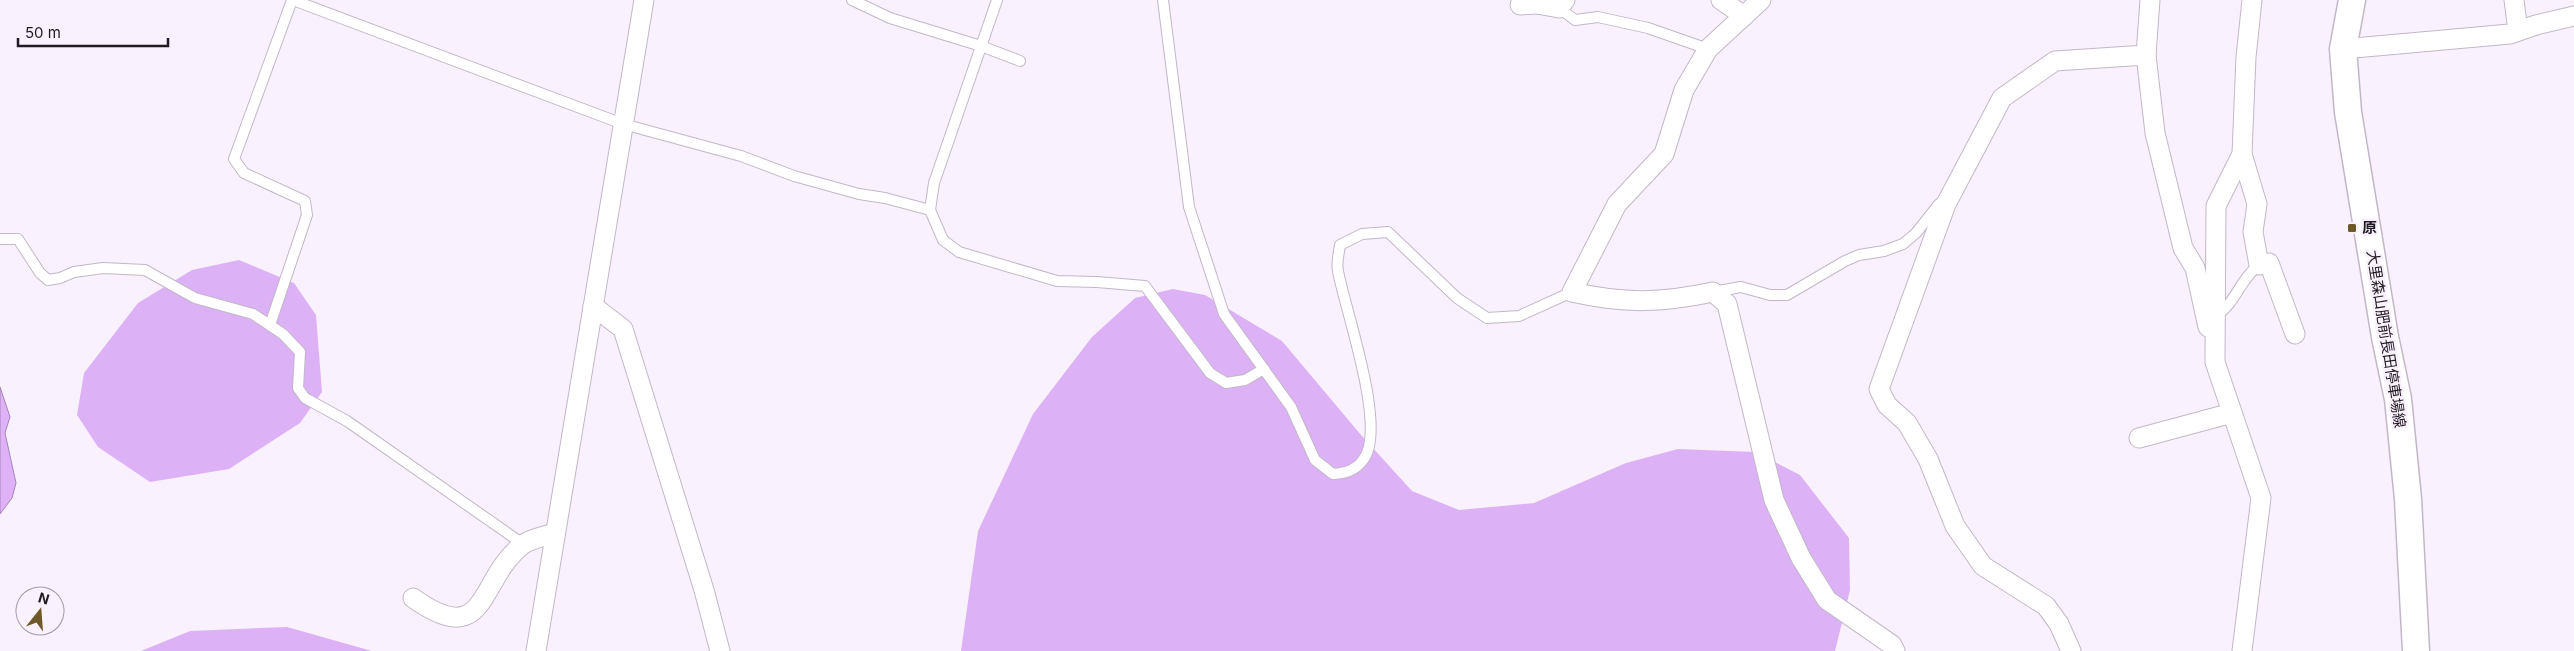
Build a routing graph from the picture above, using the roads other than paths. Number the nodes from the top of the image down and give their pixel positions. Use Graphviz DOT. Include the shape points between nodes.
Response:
graph roads {
  1 [pos="292,0"];
  2 [pos="644,0"];
  3 [pos="852,0"];
  4 [pos="997,0"];
  5 [pos="1164,0"];
  6 [pos="1720,0"];
  7 [pos="1761,0"];
  8 [pos="2150,0"];
  9 [pos="2252,0"];
  10 [pos="2352,0"];
  11 [pos="2514,0"];
  12 [pos="1562,4"];
  13 [pos="1520,5"];
  14 [pos="1744,16"];
  15 [pos="2574,16"];
  16 [pos="2518,31"];
  17 [pos="981,46"];
  18 [pos="1708,49"];
  19 [pos="2343,49"];
  20 [pos="2146,55"];
  21 [pos="1020,60"];
  22 [pos="623,124"];
  23 [pos="2242,154"];
  24 [pos="1946,204"];
  25 [pos="930,210"];
  26 [pos="0,239"];
  27 [pos="2259,266"];
  28 [pos="1572,292"];
  29 [pos="1714,292"];
  30 [pos="594,306"];
  31 [pos="2216,316"];
  32 [pos="270,325"];
  33 [pos="2295,334"];
  34 [pos="2215,362"];
  35 [pos="1264,369"];
  36 [pos="2232,413"];
  37 [pos="2139,438"];
  38 [pos="555,533"];
  39 [pos="523,544"];
  40 [pos="413,598"];
  41 [pos="536,651"];
  42 [pos="720,651"];
  43 [pos="1895,651"];
  44 [pos="2071,651"];
  45 [pos="2242,651"];
  46 [pos="2416,651"];
  1 -- 22 [label="lane"];
  1 -- 32 [label="lane" via="234,159 244,173 305,201 307,215"];
  2 -- 22 [label="street"];
  3 -- 17 [label="lane" via="890,18"];
  4 -- 17 [label="lane"];
  5 -- 35 [label="lane" via="1189,206 1224,314"];
  6 -- 14 [label="street"];
  7 -- 14 [label="street"];
  8 -- 20 [label="street"];
  9 -- 23 [label="street"];
  10 -- 19 [label="main road, 大里森山肥前長田停車場線"];
  11 -- 16 [label="street"];
  12 -- 13 [label="street"];
  12 -- 18 [label="lane" via="1575,20 1598,17 1648,28"];
  14 -- 18 [label="street"];
  15 -- 16 [label="street"];
  16 -- 19 [label="street"];
  17 -- 21 [label="lane"];
  17 -- 25 [label="lane" via="934,183"];
  18 -- 28 [label="street" via="1684,90 1664,154 1617,204"];
  19 -- 46 [label="main road, 大里森山肥前長田停車場線" via="2348,112 2398,399 2408,499"];
  20 -- 24 [label="street" via="2055,61 2002,98"];
  20 -- 34 [label="street" via="2155,133 2183,248 2195,268"];
  22 -- 25 [label="lane" via="741,156 794,176"];
  22 -- 30 [label="street"];
  23 -- 27 [label="street" via="2257,204 2253,232"];
  23 -- 31 [label="street" via="2216,206"];
  24 -- 29 [label="lane" via="1939,204 1903,244 1844,261 1787,295 1770,296 1741,287"];
  24 -- 44 [label="street" via="1879,388 1887,405 1907,423 1928,459 1955,526 1983,566 2046,606 2059,624"];
  25 -- 35 [label="lane" via="944,240 958,252 1056,281 1145,286 1210,374 1226,382 1246,380"];
  26 -- 32 [label="lane" via="18,239 48,280 84,270 145,270 195,298 253,314"];
  27 -- 31 [label="lane" via="2249,272 2224,311"];
  27 -- 33 [label="street" via="2269,264"];
  28 -- 29 [label="street" via="1608,300 1673,300"];
  28 -- 35 [label="lane" via="1519,316 1487,318 1457,298 1388,232 1362,234 1340,245 1337,269 1360,352 1372,428 1364,460 1350,472 1333,474 1315,460 1291,407"];
  29 -- 43 [label="street" via="1728,304 1774,500 1801,558 1827,600 1892,645"];
  30 -- 38 [label="street"];
  30 -- 42 [label="street" via="623,329"];
  31 -- 34 [label="street"];
  32 -- 39 [label="lane" via="284,334 300,352 298,388 305,398 347,421"];
  34 -- 36 [label="street"];
  36 -- 37 [label="street"];
  36 -- 45 [label="street" via="2261,498"];
  38 -- 39 [label="street"];
  38 -- 41 [label="street"];
  39 -- 40 [label="street" via="505,565 479,607 467,617 451,619 434,613"];
}
